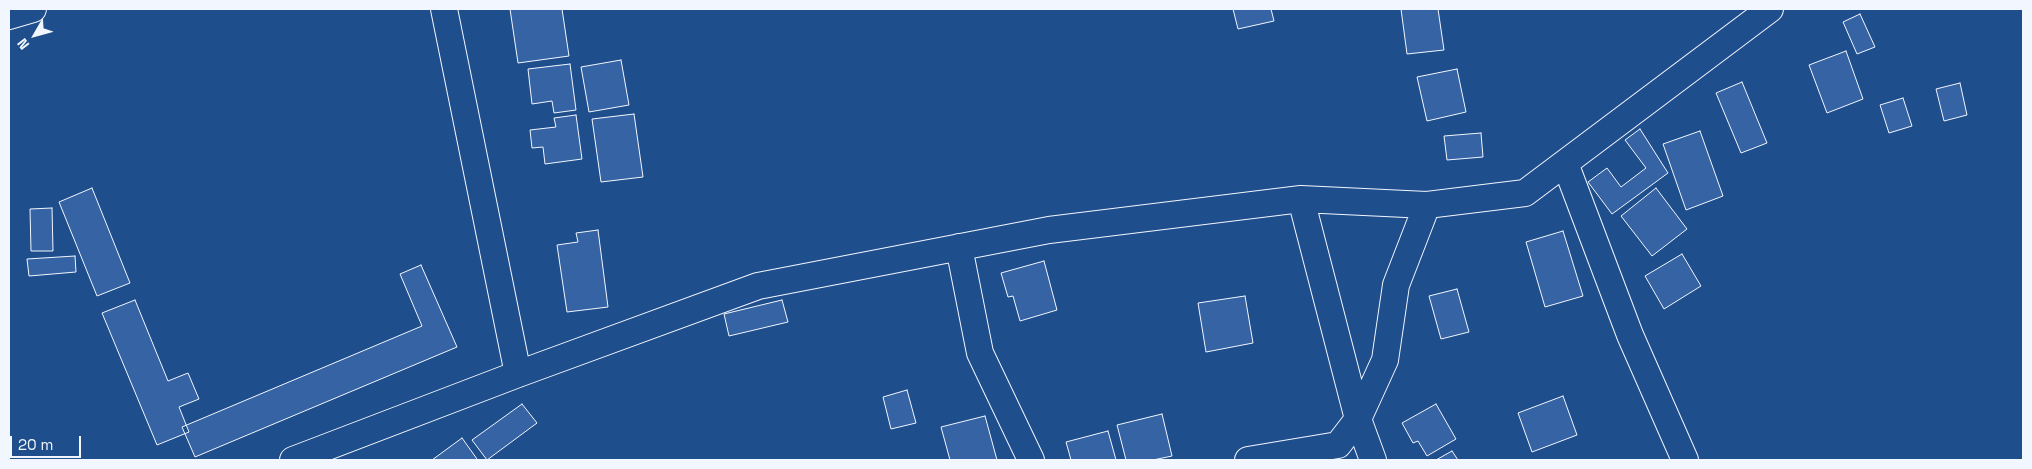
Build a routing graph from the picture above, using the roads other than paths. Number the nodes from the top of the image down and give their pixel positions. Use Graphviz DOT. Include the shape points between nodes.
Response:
graph roads {
  1 [pos="32,9"];
  2 [pos="444,9"];
  3 [pos="1770,9"];
  4 [pos="9,16"];
  5 [pos="1566,163"];
  6 [pos="1301,199"];
  7 [pos="1427,205"];
  8 [pos="959,248"];
  9 [pos="518,374"];
  10 [pos="1358,419"];
  11 [pos="293,460"];
  12 [pos="1031,460"];
  13 [pos="1248,460"];
  14 [pos="1372,460"];
  15 [pos="1685,460"];
  1 -- 4 [label="street"];
  2 -- 9 [label="street"];
  3 -- 5 [label="street"];
  5 -- 7 [label="street" via="1525,193"];
  5 -- 15 [label="street" via="1630,335"];
  6 -- 7 [label="street"];
  6 -- 8 [label="street" via="1049,230"];
  6 -- 10 [label="street"];
  7 -- 10 [label="street" via="1396,285 1385,360"];
  8 -- 9 [label="street" via="758,286"];
  8 -- 12 [label="street" via="980,353"];
  9 -- 11 [label="street"];
  10 -- 13 [label="street" via="1338,445"];
  10 -- 14 [label="street"];
}
